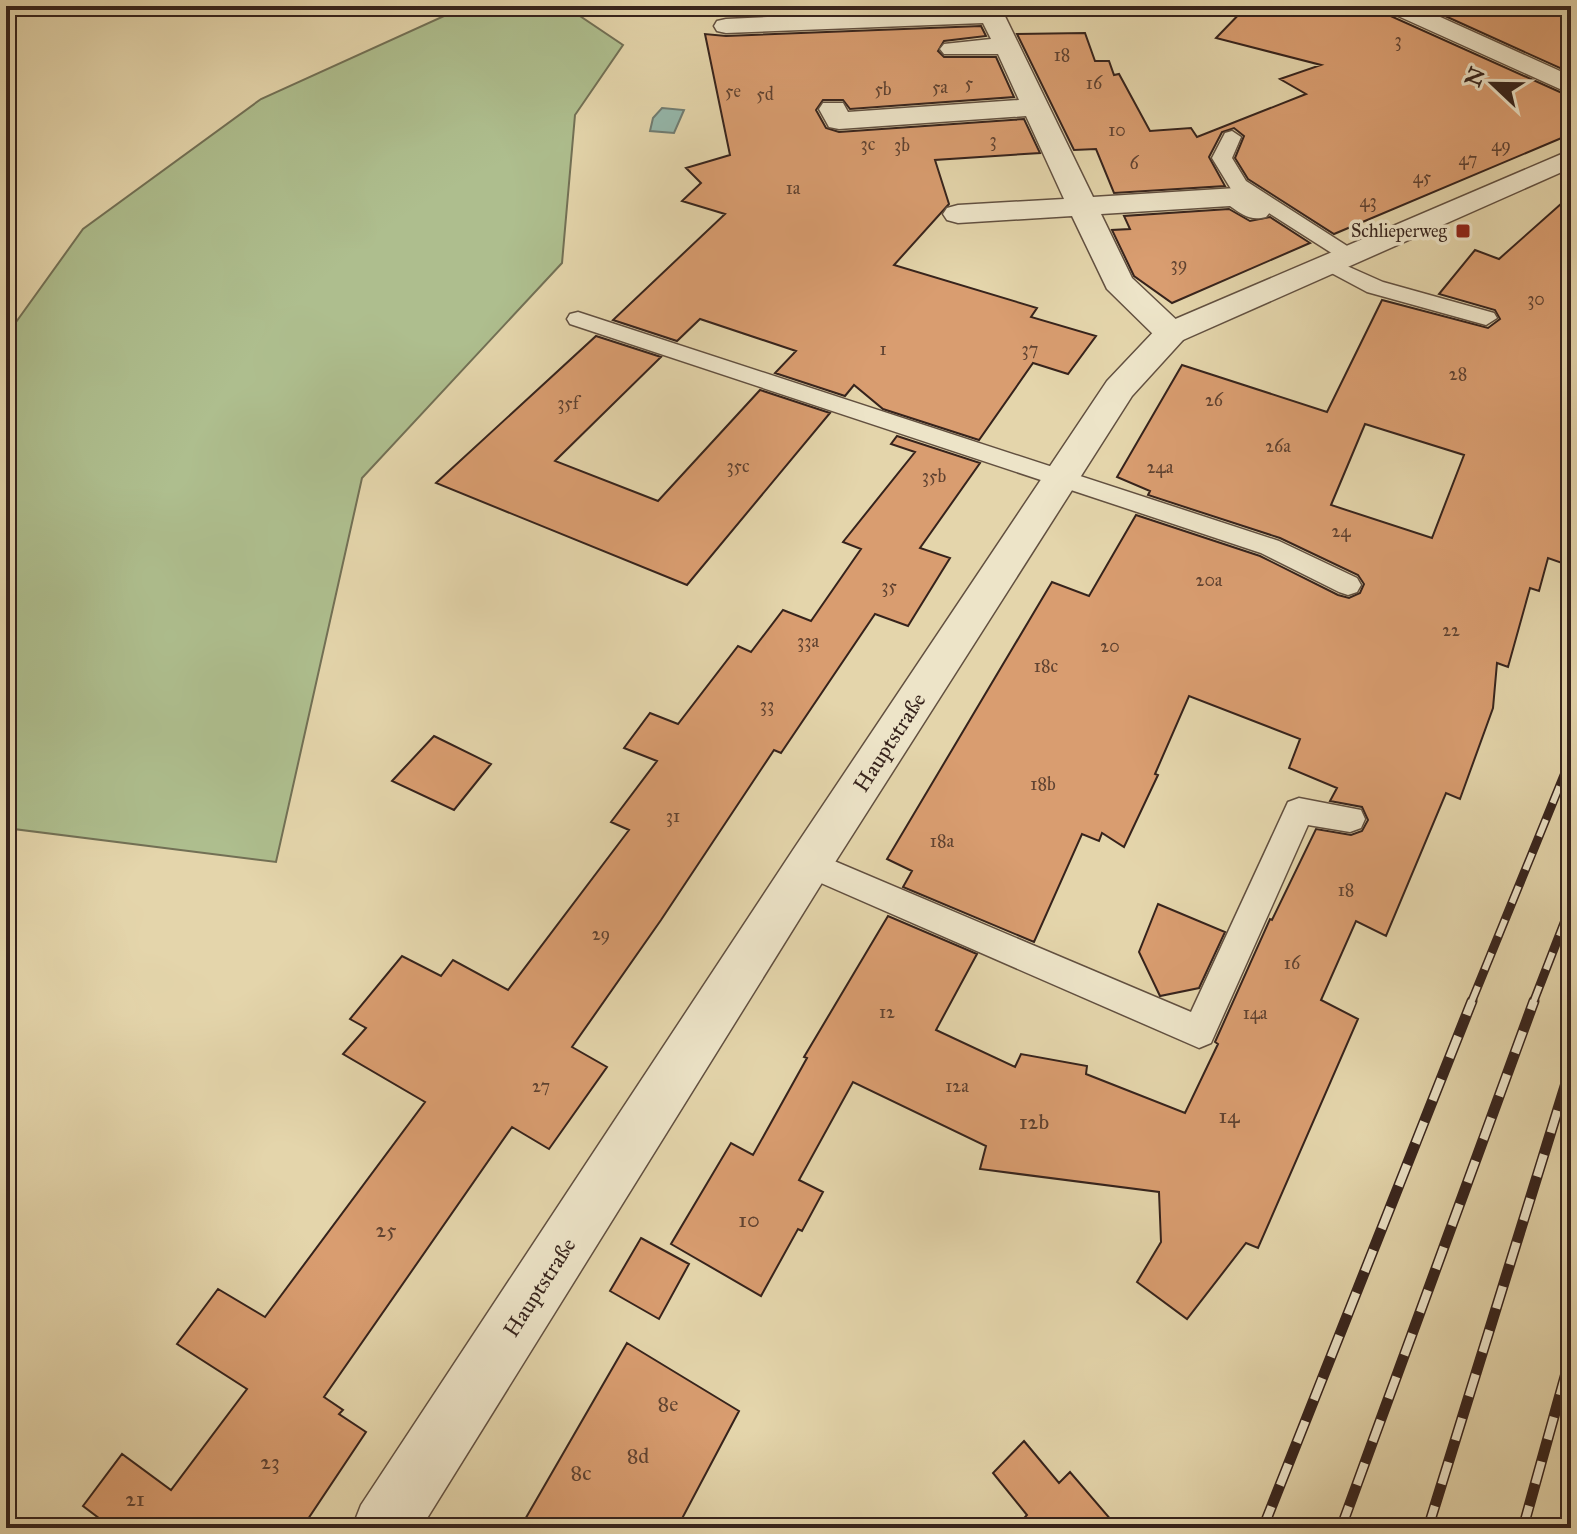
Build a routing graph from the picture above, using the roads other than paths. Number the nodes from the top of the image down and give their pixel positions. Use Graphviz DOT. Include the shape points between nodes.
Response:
graph roads {
  1 [pos="1396,6"];
  2 [pos="990,11"];
  3 [pos="726,26"];
  4 [pos="1006,46"];
  5 [pos="953,49"];
  6 [pos="1571,86"];
  7 [pos="1036,107"];
  8 [pos="833,109"];
  9 [pos="1232,137"];
  10 [pos="1571,158"];
  11 [pos="1081,206"];
  12 [pos="1256,211"];
  13 [pos="958,214"];
  14 [pos="1339,259"];
  15 [pos="1486,318"];
  16 [pos="578,319"];
  17 [pos="1171,333"];
  18 [pos="1061,477"];
  19 [pos="1348,585"];
  20 [pos="1350,819"];
  21 [pos="809,864"];
  22 [pos="384,1528"];
  1 -- 6 [label="street"];
  2 -- 3 [label="street"];
  2 -- 4 [label="street"];
  4 -- 5 [label="street"];
  4 -- 7 [label="street"];
  7 -- 8 [label="street" via="839,121"];
  7 -- 11 [label="street"];
  9 -- 14 [label="lane" via="1222,158 1238,185"];
  10 -- 14 [label="street, Hauptstraße"];
  11 -- 12 [label="street" via="1236,197"];
  11 -- 13 [label="street"];
  11 -- 17 [label="street" via="1118,282"];
  14 -- 15 [label="lane" via="1375,287"];
  14 -- 17 [label="street, Hauptstraße"];
  16 -- 18 [label="lane"];
  17 -- 18 [label="street, Hauptstraße" via="1119,389"];
  18 -- 19 [label="lane" via="1270,547"];
  18 -- 21 [label="street, Hauptstraße"];
  20 -- 21 [label="lane" via="1299,811 1199,1032"];
  21 -- 22 [label="street, Hauptstraße"];
}
